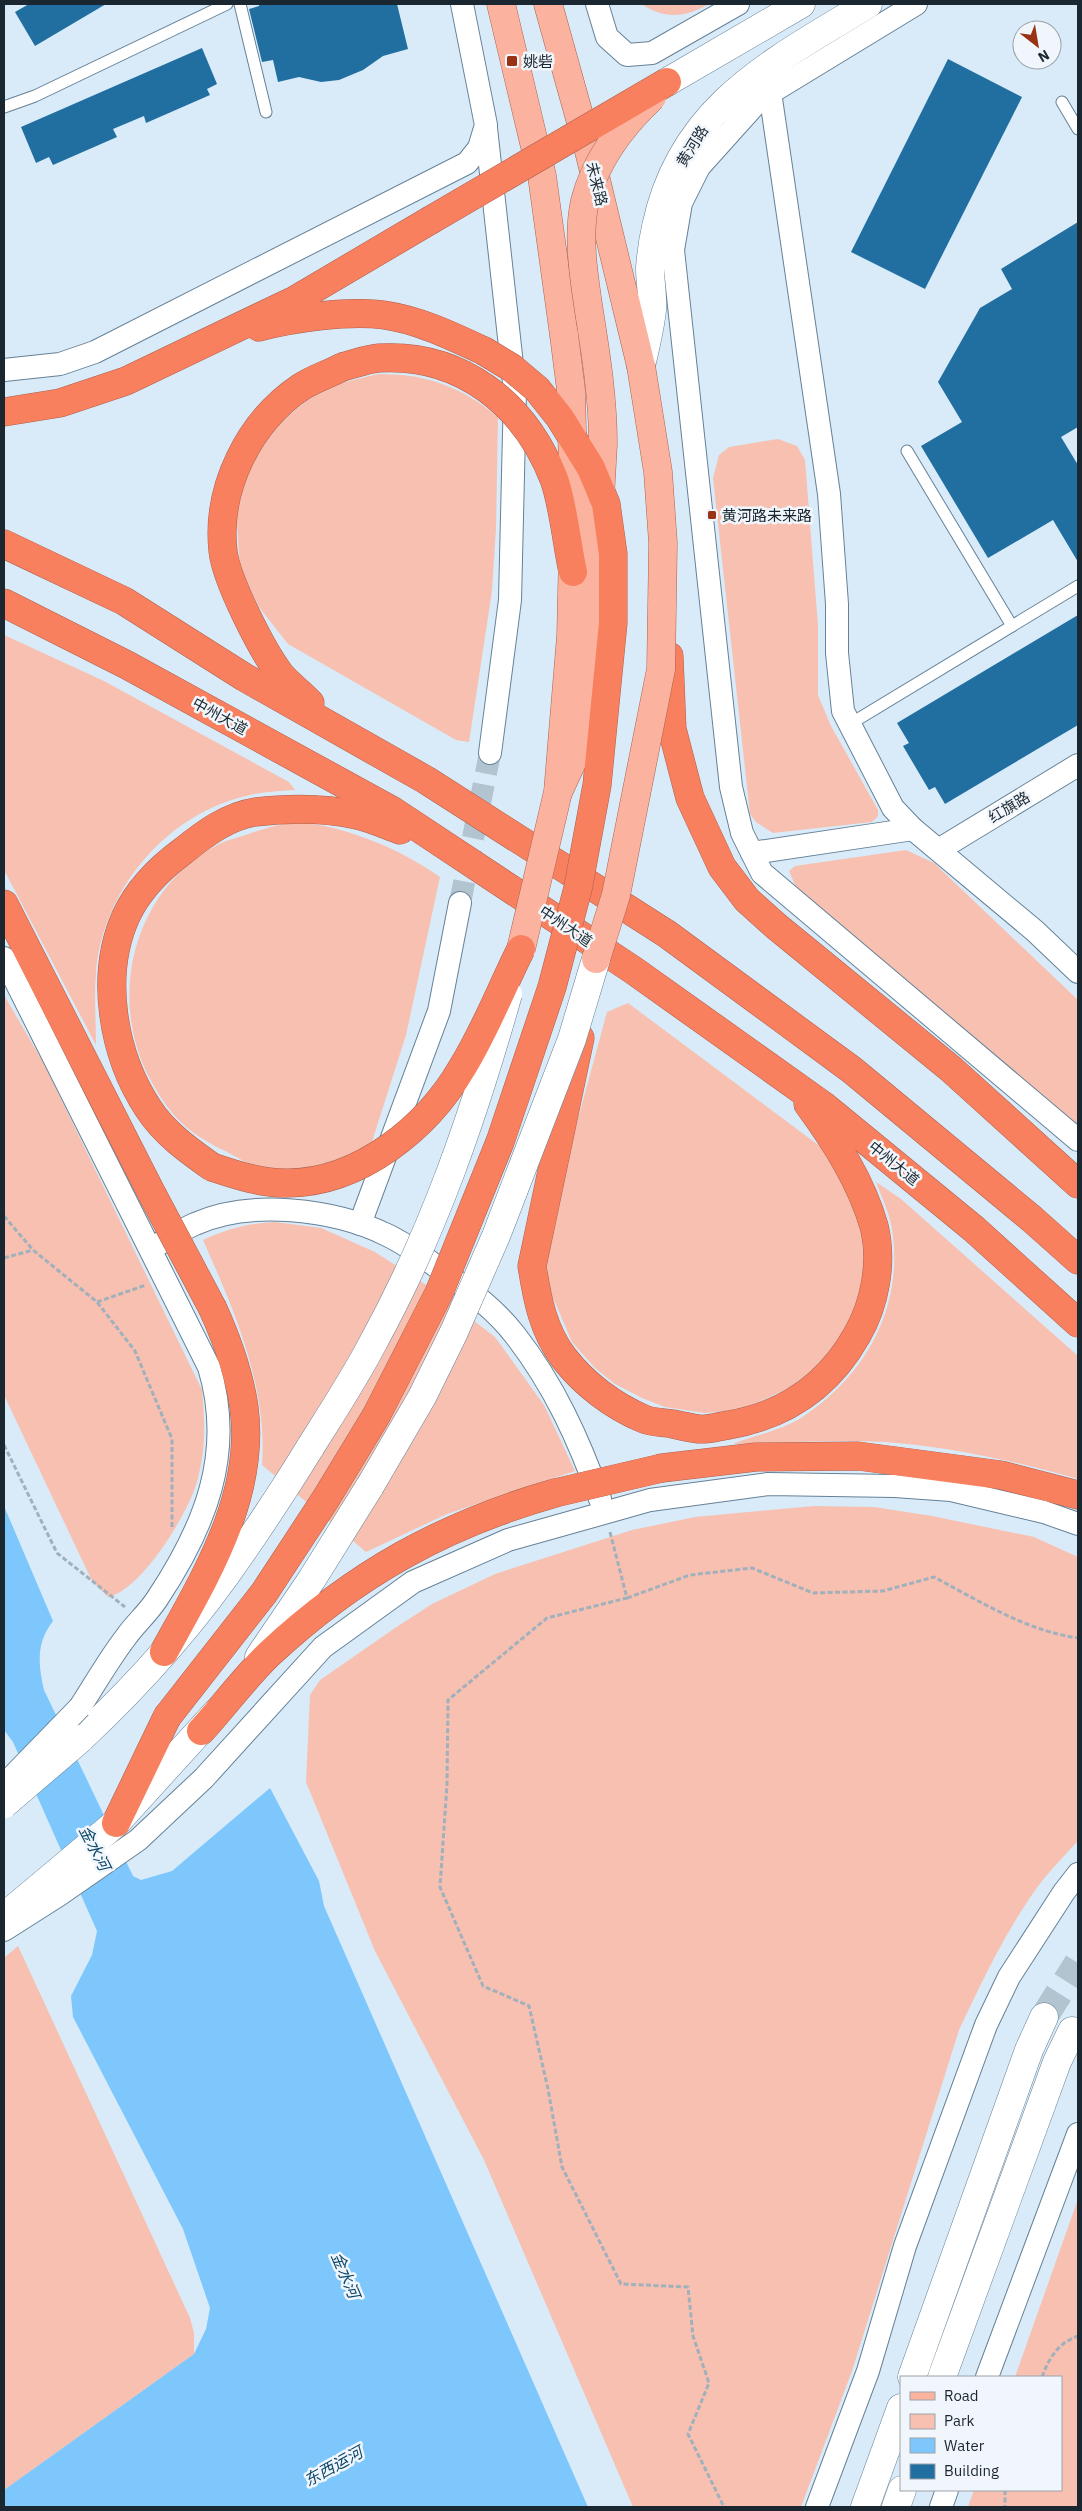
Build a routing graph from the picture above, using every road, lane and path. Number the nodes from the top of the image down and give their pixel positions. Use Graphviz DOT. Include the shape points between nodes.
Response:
graph roads {
  1 [pos="227,4"];
  2 [pos="240,4"];
  3 [pos="462,4"];
  4 [pos="501,4"];
  5 [pos="548,4"];
  6 [pos="597,4"];
  7 [pos="738,4"];
  8 [pos="868,4"];
  9 [pos="916,4"];
  10 [pos="792,9"];
  11 [pos="667,82"];
  12 [pos="770,92"];
  13 [pos="1062,102"];
  14 [pos="4,107"];
  15 [pos="266,112"];
  16 [pos="486,125"];
  17 [pos="1078,129"];
  18 [pos="216,339"];
  19 [pos="641,366"];
  20 [pos="4,370"];
  21 [pos="4,412"];
  22 [pos="907,451"];
  23 [pos="663,543"];
  24 [pos="4,544"];
  25 [pos="573,572"];
  26 [pos="1078,586"];
  27 [pos="4,603"];
  28 [pos="1012,626"];
  29 [pos="850,724"];
  30 [pos="342,733"];
  31 [pos="490,753"];
  32 [pos="1078,765"];
  33 [pos="558,792"];
  34 [pos="913,829"];
  35 [pos="448,848"];
  36 [pos="940,849"];
  37 [pos="752,853"];
  38 [pos="460,903"];
  39 [pos="4,904"];
  40 [pos="521,949"];
  41 [pos="4,958"];
  42 [pos="596,959"];
  43 [pos="1078,972"];
  44 [pos="792,1083"];
  45 [pos="1078,1140"];
  46 [pos="1078,1184"];
  47 [pos="4,1216"];
  48 [pos="360,1224"];
  49 [pos="150,1248"];
  50 [pos="33,1250"];
  51 [pos="4,1258"];
  52 [pos="1078,1260"];
  53 [pos="166,1279"];
  54 [pos="97,1302"];
  55 [pos="1078,1323"];
  56 [pos="4,1445"];
  57 [pos="1078,1495"];
  58 [pos="605,1512"];
  59 [pos="1078,1524"];
  60 [pos="186,1554"];
  61 [pos="627,1598"];
  62 [pos="126,1608"];
  63 [pos="1078,1638"];
  64 [pos="164,1652"];
  65 [pos="201,1731"];
  66 [pos="5,1793"];
  67 [pos="116,1823"];
  68 [pos="1078,1874"];
  69 [pos="49,1891"];
  70 [pos="4,1917"];
  71 [pos="4,1930"];
  72 [pos="1044,2017"];
  73 [pos="1072,2031"];
  74 [pos="1078,2134"];
  75 [pos="1078,2336"];
  76 [pos="912,2376"];
  77 [pos="942,2376"];
  78 [pos="987,2376"];
  79 [pos="1042,2376"];
  80 [pos="900,2411"];
  81 [pos="902,2491"];
  82 [pos="947,2491"];
  83 [pos="1005,2491"];
  84 [pos="724,2507"];
  85 [pos="817,2507"];
  86 [pos="865,2507"];
  87 [pos="896,2507"];
  88 [pos="941,2507"];
  89 [pos="1005,2507"];
  1 -- 14 [label="lane" via="35,96"];
  2 -- 15 [label="lane"];
  3 -- 16 [label="street"];
  4 -- 25 [label="main road, bridge" via="542,176 564,335 571,400"];
  5 -- 19 [label="main road, 未来路" via="589,151"];
  6 -- 7 [label="street" via="607,37 627,55 652,53"];
  8 -- 19 [label="main road, 黄河路" via="762,69 728,97 695,135 671,181 656,226 650,267 652,310"];
  9 -- 12 [label="street"];
  10 -- 11 [label="main road"];
  11 -- 18 [label="highway, bridge" via="294,300"];
  11 -- 33 [label="main road, bridge" via="628,120 604,154 585,202 584,273 603,407 603,444 587,730"];
  12 -- 29 [label="street" via="828,494 837,604 839,681 843,711"];
  12 -- 37 [label="street" via="699,167 681,203 673,250 731,787 742,832"];
  13 -- 17 [label="lane"];
  16 -- 20 [label="street" via="478,148 467,163 440,177 95,352 60,364"];
  16 -- 31 [label="street" via="515,392 510,600"];
  18 -- 21 [label="highway" via="126,381 60,403"];
  18 -- 67 [label="highway, bridge" via="272,324 343,315 383,315 450,335 512,368 536,389 560,418 591,468 606,504 612,554 613,623 597,784 578,888 552,987 500,1142 439,1293 376,1416 325,1500 264,1593 167,1717"];
  19 -- 23 [label="main road, 未来路, bridge" via="658,472"];
  22 -- 28 [label="lane"];
  23 -- 42 [label="main road, 未来路, bridge" via="661,669 616,895"];
  23 -- 46 [label="highway, bridge" via="672,730 690,798 722,867 747,900 776,926 951,1069"];
  24 -- 30 [label="highway" via="124,601 244,677"];
  25 -- 30 [label="highway, bridge" via="554,480 520,417 491,391 456,370 426,361 378,358 342,367 301,387 266,418 243,451 228,489 222,527 223,552 238,599 280,674"];
  25 -- 33 [label="main road, bridge"];
  26 -- 28 [label="lane"];
  27 -- 35 [label="highway, 中州大道" via="196,702 393,811"];
  28 -- 29 [label="lane"];
  29 -- 34 [label="street" via="894,808"];
  30 -- 52 [label="highway" via="426,780 667,934 852,1070"];
  32 -- 36 [label="street, 红旗路"];
  33 -- 40 [label="main road, bridge"];
  34 -- 36 [label="street"];
  34 -- 37 [label="street"];
  35 -- 40 [label="highway, bridge" via="359,816 324,810 254,812 213,827 176,856 144,886 126,916 114,957 112,998 118,1040 130,1075 148,1109 178,1143 212,1166 246,1178 288,1183 319,1181 357,1167 402,1138 432,1109 462,1069"];
  35 -- 44 [label="highway, 中州大道" via="633,970"];
  36 -- 43 [label="street"];
  37 -- 45 [label="street" via="762,873"];
  38 -- 48 [label="street" via="439,1011"];
  39 -- 64 [label="highway, bridge" via="213,1309 227,1341 244,1406 245,1438 240,1489 215,1556"];
  40 -- 64 [label="main road, bridge" via="459,1154 430,1226 375,1340 242,1554"];
  41 -- 49 [label="street"];
  42 -- 44 [label="highway, bridge" via="532,1266 542,1317 564,1357 586,1382 616,1406 646,1420 701,1430 739,1423 776,1411 809,1393 825,1379 848,1351 866,1320 877,1274 874,1227 855,1178 823,1125"];
  42 -- 65 [label="main road, bridge" via="572,1039 488,1254 422,1397 312,1579 251,1669"];
  44 -- 55 [label="highway, 中州大道" via="974,1229"];
  47 -- 50 [label="path"];
  48 -- 49 [label="street" via="325,1214 243,1211 196,1223"];
  48 -- 58 [label="street" via="387,1235 424,1257 467,1288 514,1334 565,1411"];
  49 -- 53 [label="street"];
  50 -- 51 [label="path"];
  50 -- 54 [label="path"];
  53 -- 54 [label="path"];
  53 -- 60 [label="street" via="209,1367 214,1384 219,1441 212,1488"];
  54 -- 60 [label="path" via="135,1351 172,1439 172,1531"];
  56 -- 62 [label="path" via="57,1553"];
  57 -- 65 [label="highway, bridge" via="1001,1474 858,1456 756,1457 662,1468 555,1493 457,1526 372,1572 268,1655"];
  58 -- 59 [label="street" via="659,1499 732,1488 828,1484 951,1490 1044,1512"];
  58 -- 61 [label="path"];
  58 -- 69 [label="street" via="492,1546 413,1582 361,1617 323,1647 204,1778 138,1840"];
  60 -- 66 [label="street, bridge" via="80,1707"];
  61 -- 63 [label="path" via="690,1574 752,1568 813,1593 883,1591 934,1577 1054,1635"];
  61 -- 84 [label="path" via="547,1618 448,1700 447,1784 440,1887 483,1986 529,2006 562,2167 621,2284 688,2287 693,2336 709,2383 688,2434"];
  64 -- 66 [label="main road, bridge" via="80,1739"];
  65 -- 67 [label="main road"];
  67 -- 69 [label="main road"];
  68 -- 85 [label="street" via="1009,1976 986,2025 905,2246 868,2372"];
  69 -- 70 [label="main road"];
  69 -- 71 [label="street"];
  72 -- 76 [label="main road" via="1029,2050"];
  73 -- 77 [label="main road" via="1057,2062"];
  74 -- 78 [label="street"];
  75 -- 79 [label="path" via="1060,2346"];
  80 -- 86 [label="main road"];
  81 -- 87 [label="main road"];
  82 -- 88 [label="street"];
  83 -- 89 [label="path"];
}
